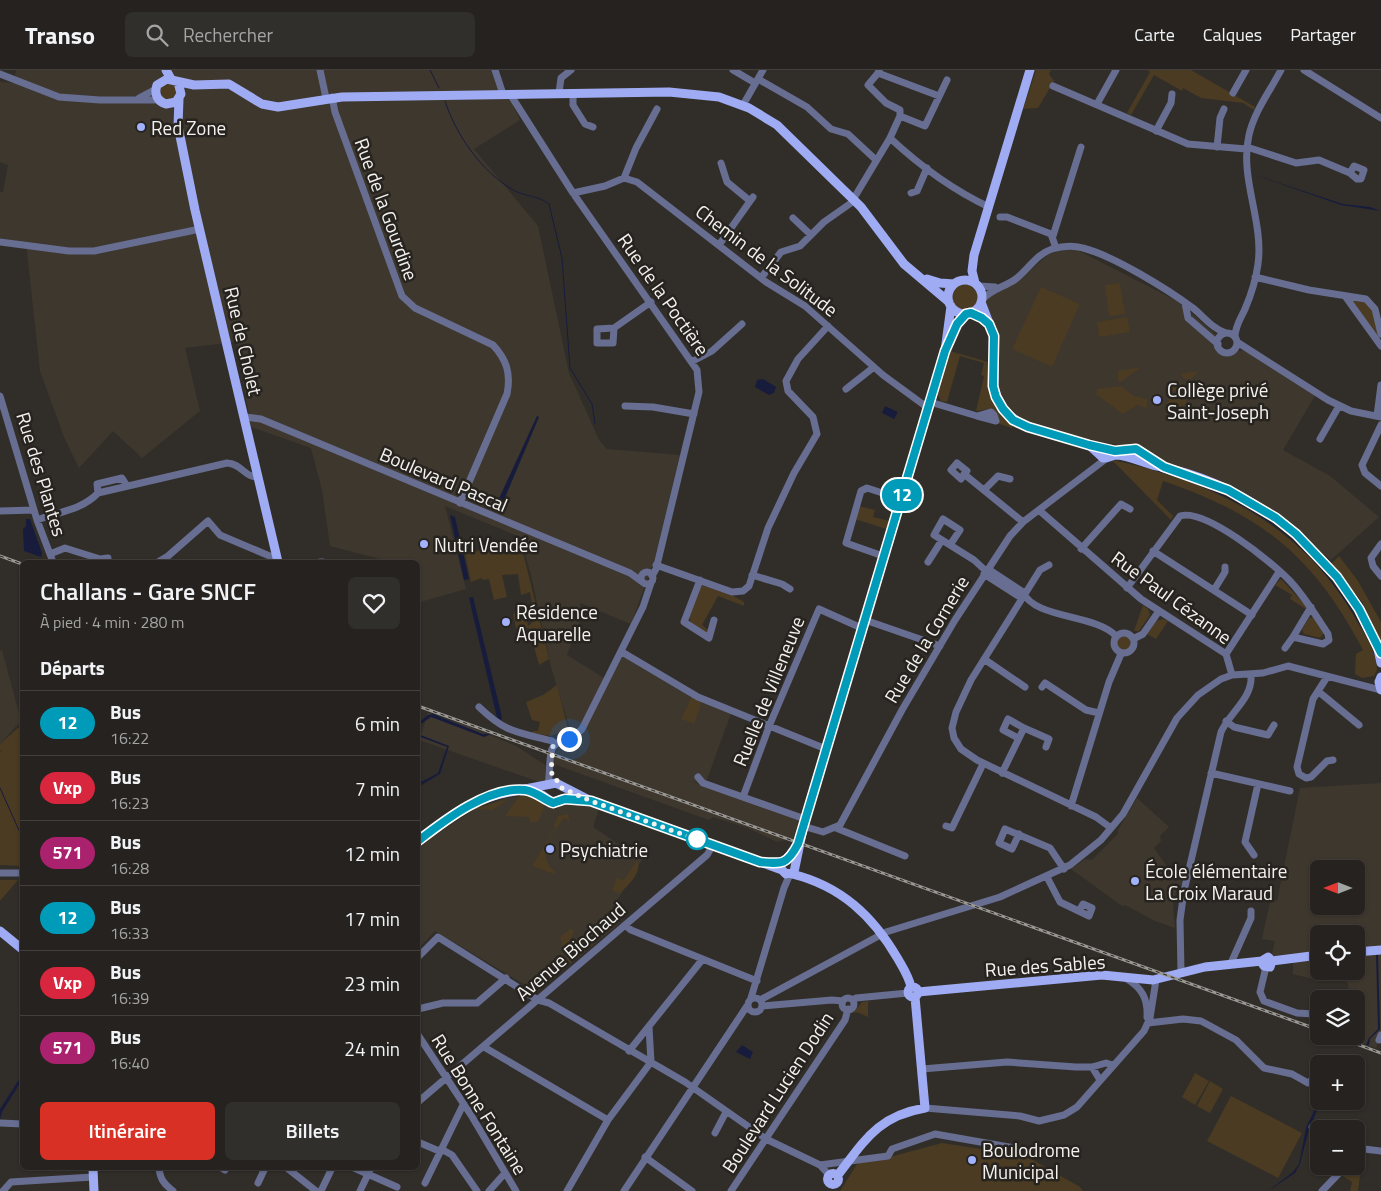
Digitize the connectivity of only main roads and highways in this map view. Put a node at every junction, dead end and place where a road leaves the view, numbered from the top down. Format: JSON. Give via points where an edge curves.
{"nodes":[{"id":1,"x":160,"y":70,"type":"edge"},
{"id":2,"x":166,"y":70,"type":"edge"},
{"id":3,"x":1030,"y":70,"type":"edge"},
{"id":4,"x":175,"y":81,"type":"junction"},
{"id":5,"x":158,"y":85,"type":"junction"},
{"id":6,"x":202,"y":85,"type":"junction"},
{"id":7,"x":180,"y":97,"type":"junction"},
{"id":8,"x":162,"y":102,"type":"junction"},
{"id":9,"x":178,"y":126,"type":"junction"},
{"id":10,"x":974,"y":255,"type":"junction"},
{"id":11,"x":920,"y":276,"type":"junction"},
{"id":12,"x":956,"y":283,"type":"junction"},
{"id":13,"x":976,"y":284,"type":"junction"},
{"id":14,"x":982,"y":301,"type":"junction"},
{"id":15,"x":950,"y":304,"type":"junction"},
{"id":16,"x":968,"y":313,"type":"junction"},
{"id":17,"x":989,"y":324,"type":"junction"},
{"id":18,"x":945,"y":351,"type":"junction"},
{"id":19,"x":277,"y":560,"type":"edge"},
{"id":20,"x":1380,"y":651,"type":"edge"},
{"id":21,"x":1381,"y":663,"type":"edge"},
{"id":22,"x":1380,"y":678,"type":"edge"},
{"id":23,"x":1381,"y":690,"type":"edge"},
{"id":24,"x":554,"y":786,"type":"junction"},
{"id":25,"x":524,"y":790,"type":"junction"},
{"id":26,"x":545,"y":797,"type":"junction"},
{"id":27,"x":561,"y":799,"type":"junction"},
{"id":28,"x":591,"y":801,"type":"junction"},
{"id":29,"x":420,"y":840,"type":"edge"},
{"id":30,"x":789,"y":868,"type":"junction"},
{"id":31,"x":0,"y":931,"type":"edge"},
{"id":32,"x":20,"y":947,"type":"edge"},
{"id":33,"x":1381,"y":950,"type":"edge"},
{"id":34,"x":1365,"y":951,"type":"edge"},
{"id":35,"x":1310,"y":956,"type":"edge"},
{"id":36,"x":913,"y":992,"type":"junction"},
{"id":37,"x":93,"y":1172,"type":"edge"},
{"id":38,"x":832,"y":1181,"type":"edge"},
{"id":39,"x":94,"y":1191,"type":"edge"}],
"edges":[{"from":1,"to":5,"type":"main road","name":"Rue de Cholet"},
{"from":2,"to":4,"type":"main road","name":"Rue de Cholet"},
{"from":3,"to":10,"type":"main road"},
{"from":4,"to":5,"type":"main road"},
{"from":4,"to":6,"type":"main road"},
{"from":4,"to":7,"type":"main road","name":"Rue de Cholet"},
{"from":5,"to":8,"type":"main road","name":"Rue de Cholet"},
{"from":6,"to":7,"type":"main road"},
{"from":6,"to":11,"type":"main road","via":[[229,84],[273,107],[329,98],[506,94],[690,92],[719,97],[743,105],[777,125],[853,199],[904,264]]},
{"from":7,"to":8,"type":"main road","via":[[173,104]]},
{"from":7,"to":9,"type":"main road","name":"Rue de Cholet"},
{"from":8,"to":9,"type":"main road","name":"Rue de Cholet"},
{"from":9,"to":19,"type":"main road","name":"Rue de Cholet"},
{"from":10,"to":12,"type":"main road"},
{"from":10,"to":13,"type":"main road","via":[[972,271]]},
{"from":11,"to":12,"type":"main road","via":[[940,283]]},
{"from":11,"to":15,"type":"main road"},
{"from":12,"to":13,"type":"main road","via":[[968,280]]},
{"from":12,"to":15,"type":"main road","via":[[950,290]]},
{"from":13,"to":14,"type":"main road"},
{"from":14,"to":16,"type":"main road","via":[[977,309]]},
{"from":14,"to":17,"type":"main road"},
{"from":15,"to":16,"type":"main road","via":[[957,312]]},
{"from":15,"to":18,"type":"main road"},
{"from":16,"to":17,"type":"main road"},
{"from":16,"to":18,"type":"main road","via":[[957,324]]},
{"from":17,"to":20,"type":"main road","via":[[995,342],[993,386],[1006,413],[1022,425],[1105,453],[1134,455],[1228,490],[1276,518],[1318,556],[1346,589]]},
{"from":18,"to":30,"type":"main road"},
{"from":20,"to":21,"type":"main road"},
{"from":22,"to":23,"type":"main road"},
{"from":24,"to":25,"type":"main road"},
{"from":24,"to":26,"type":"main road"},
{"from":24,"to":27,"type":"main road"},
{"from":24,"to":28,"type":"main road"},
{"from":25,"to":26,"type":"main road"},
{"from":25,"to":29,"type":"main road","via":[[472,804]]},
{"from":26,"to":27,"type":"main road","via":[[553,803]]},
{"from":27,"to":28,"type":"main road"},
{"from":28,"to":30,"type":"main road","via":[[760,862]]},
{"from":30,"to":36,"type":"main road","via":[[836,890],[883,933]]},
{"from":31,"to":32,"type":"main road"},
{"from":33,"to":34,"type":"main road"},
{"from":35,"to":36,"type":"main road","name":"Rue des Sables","via":[[1267,963],[1232,963],[1153,980],[1102,976]]},
{"from":36,"to":38,"type":"main road","via":[[925,1108],[887,1120],[868,1136]]},
{"from":37,"to":39,"type":"main road"}]}
